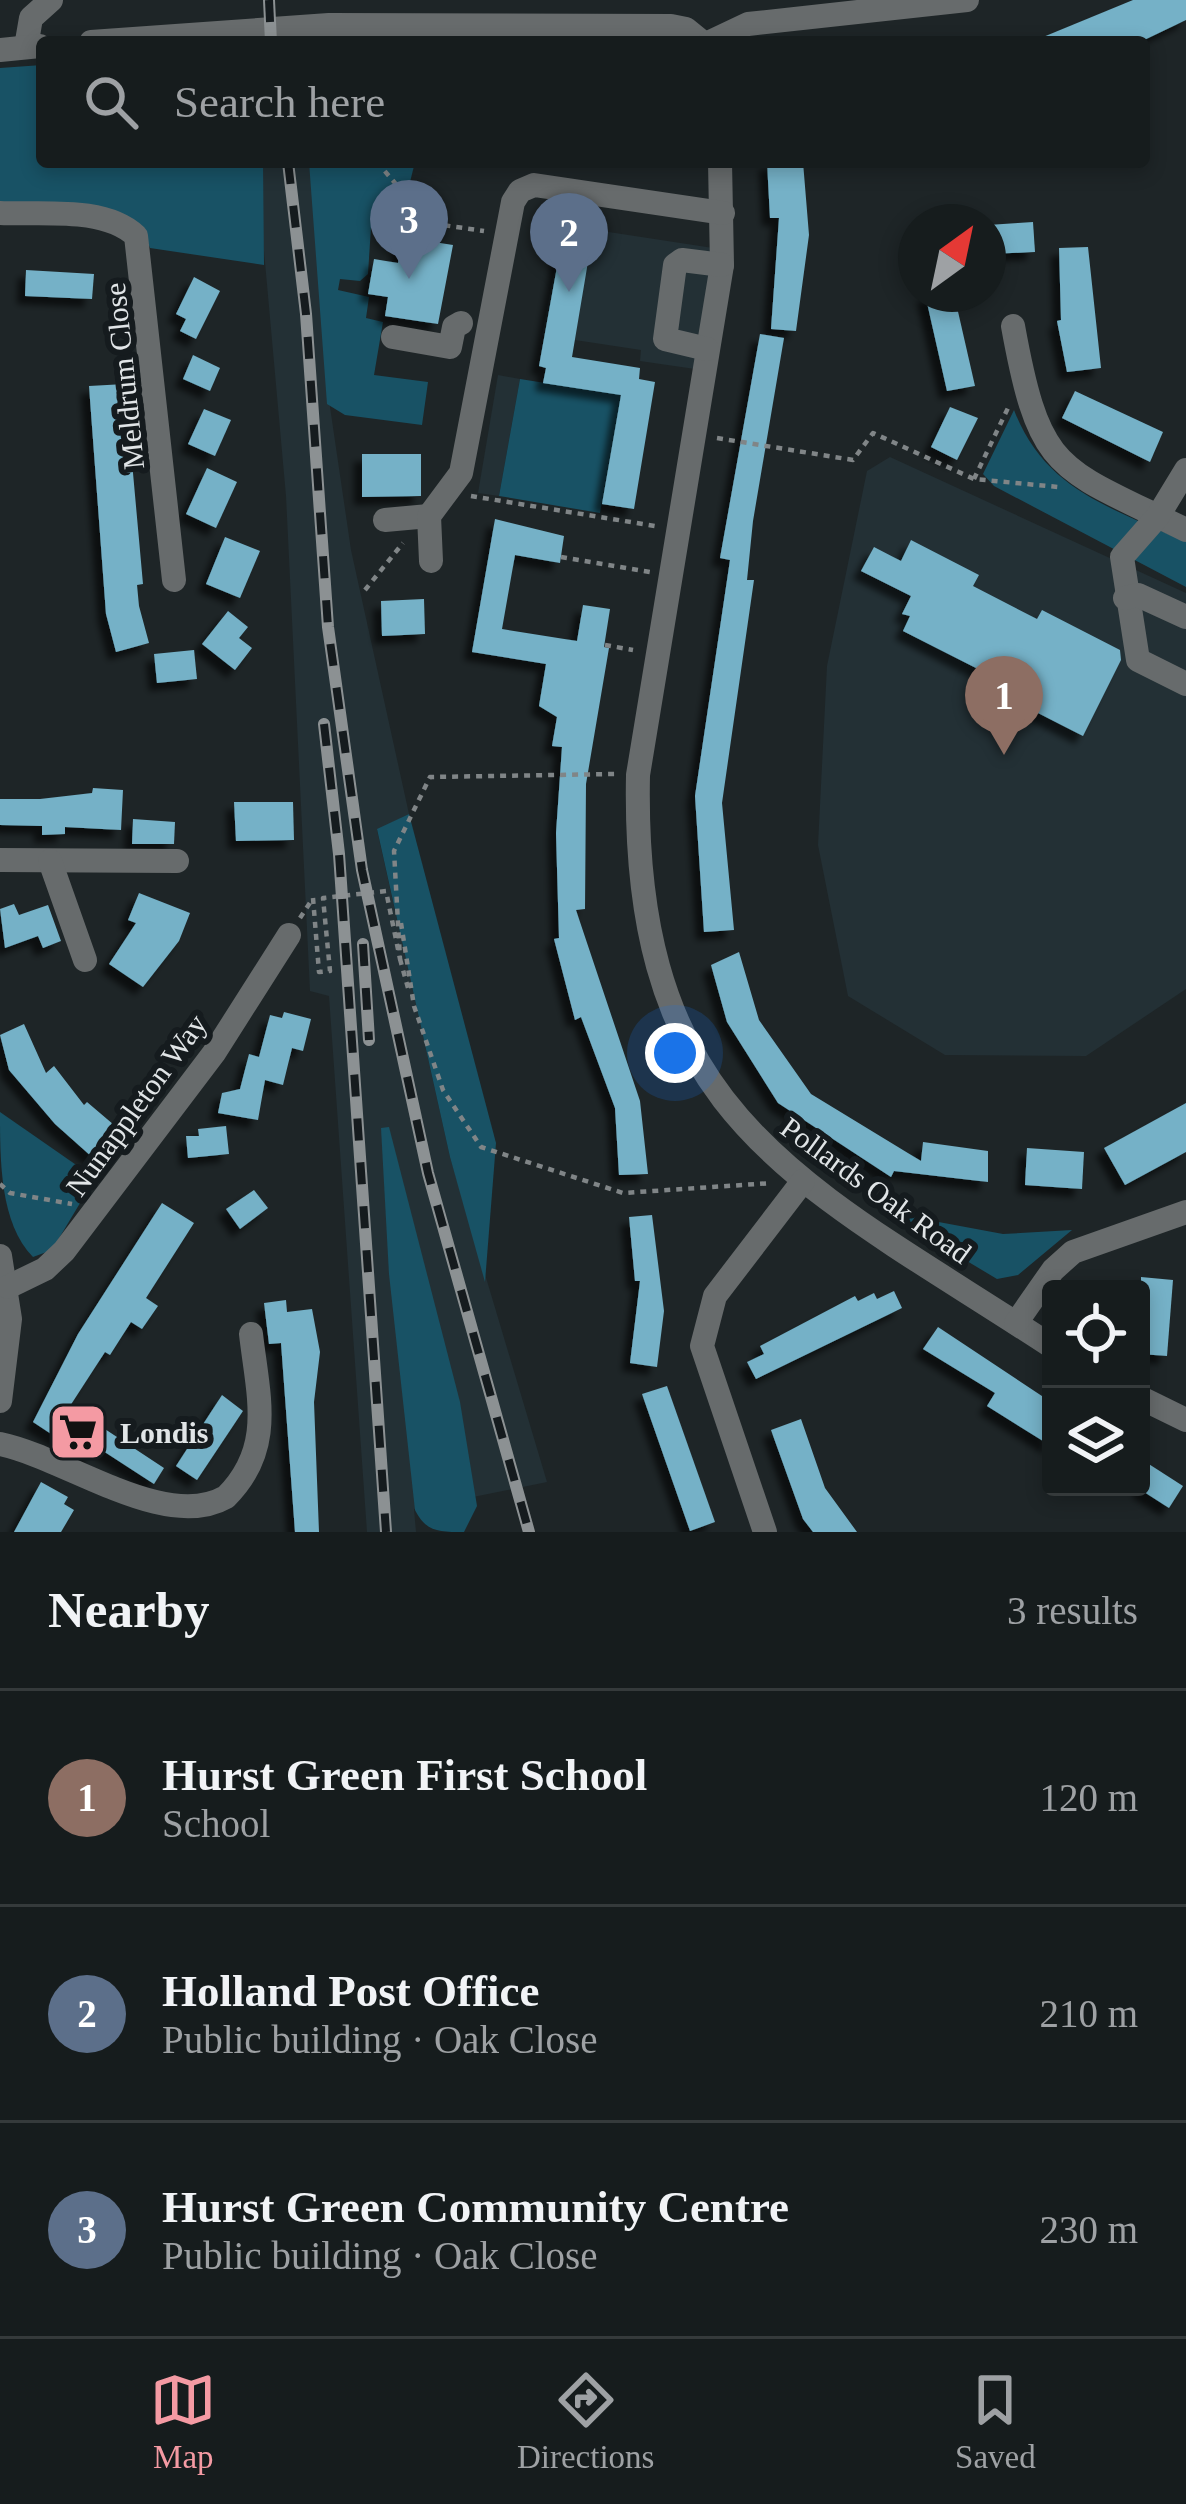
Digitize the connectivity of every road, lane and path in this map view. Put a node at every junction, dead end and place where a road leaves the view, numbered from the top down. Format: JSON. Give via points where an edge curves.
{"nodes":[{"id":1,"x":52,"y":0,"type":"edge"},
{"id":2,"x":368,"y":0,"type":"edge"},
{"id":3,"x":967,"y":0,"type":"edge"},
{"id":4,"x":346,"y":25,"type":"junction"},
{"id":5,"x":162,"y":36,"type":"edge"},
{"id":6,"x":697,"y":36,"type":"edge"},
{"id":7,"x":720,"y":36,"type":"edge"},
{"id":8,"x":34,"y":47,"type":"edge"},
{"id":9,"x":0,"y":50,"type":"edge"},
{"id":10,"x":382,"y":168,"type":"edge"},
{"id":11,"x":720,"y":168,"type":"edge"},
{"id":12,"x":0,"y":213,"type":"edge"},
{"id":13,"x":723,"y":213,"type":"junction"},
{"id":14,"x":508,"y":234,"type":"junction"},
{"id":15,"x":722,"y":266,"type":"junction"},
{"id":16,"x":1013,"y":326,"type":"dead end"},
{"id":17,"x":493,"y":328,"type":"junction"},
{"id":18,"x":393,"y":337,"type":"dead end"},
{"id":19,"x":707,"y":349,"type":"junction"},
{"id":20,"x":1025,"y":396,"type":"junction"},
{"id":21,"x":694,"y":435,"type":"junction"},
{"id":22,"x":1186,"y":470,"type":"edge"},
{"id":23,"x":1078,"y":477,"type":"junction"},
{"id":24,"x":974,"y":479,"type":"junction"},
{"id":25,"x":452,"y":491,"type":"junction"},
{"id":26,"x":429,"y":516,"type":"junction"},
{"id":27,"x":1158,"y":516,"type":"junction"},
{"id":28,"x":385,"y":520,"type":"dead end"},
{"id":29,"x":679,"y":530,"type":"junction"},
{"id":30,"x":1186,"y":530,"type":"edge"},
{"id":31,"x":561,"y":557,"type":"dead end"},
{"id":32,"x":390,"y":558,"type":"dead end"},
{"id":33,"x":431,"y":561,"type":"dead end"},
{"id":34,"x":670,"y":576,"type":"junction"},
{"id":35,"x":174,"y":580,"type":"dead end"},
{"id":36,"x":365,"y":590,"type":"dead end"},
{"id":37,"x":1125,"y":598,"type":"junction"},
{"id":38,"x":1186,"y":617,"type":"edge"},
{"id":39,"x":604,"y":645,"type":"dead end"},
{"id":40,"x":657,"y":654,"type":"junction"},
{"id":41,"x":1186,"y":684,"type":"edge"},
{"id":42,"x":638,"y":775,"type":"junction"},
{"id":43,"x":0,"y":860,"type":"edge"},
{"id":44,"x":50,"y":861,"type":"junction"},
{"id":45,"x":177,"y":861,"type":"dead end"},
{"id":46,"x":396,"y":893,"type":"junction"},
{"id":47,"x":313,"y":898,"type":"dead end"},
{"id":48,"x":289,"y":935,"type":"dead end"},
{"id":49,"x":400,"y":958,"type":"junction"},
{"id":50,"x":85,"y":960,"type":"dead end"},
{"id":51,"x":414,"y":1006,"type":"junction"},
{"id":52,"x":803,"y":1181,"type":"junction"},
{"id":53,"x":0,"y":1184,"type":"edge"},
{"id":54,"x":101,"y":1203,"type":"junction"},
{"id":55,"x":1186,"y":1212,"type":"edge"},
{"id":56,"x":0,"y":1256,"type":"edge"},
{"id":57,"x":8,"y":1287,"type":"junction"},
{"id":58,"x":5,"y":1320,"type":"edge"},
{"id":59,"x":1016,"y":1323,"type":"junction"},
{"id":60,"x":251,"y":1334,"type":"dead end"},
{"id":61,"x":1042,"y":1340,"type":"edge"},
{"id":62,"x":0,"y":1401,"type":"edge"},
{"id":63,"x":1150,"y":1402,"type":"edge"},
{"id":64,"x":1186,"y":1420,"type":"edge"},
{"id":65,"x":0,"y":1444,"type":"edge"},
{"id":66,"x":765,"y":1532,"type":"edge"}],
"edges":[{"from":1,"to":8,"type":"street","via":[[31,18]]},
{"from":2,"to":4,"type":"street"},
{"from":3,"to":7,"type":"street","via":[[748,24]]},
{"from":4,"to":5,"type":"street"},
{"from":4,"to":6,"type":"street","via":[[671,26]]},
{"from":8,"to":9,"type":"street"},
{"from":10,"to":14,"type":"path","via":[[395,183],[401,219]]},
{"from":11,"to":13,"type":"street","name":"Pollards Oak Road"},
{"from":12,"to":35,"type":"street","name":"Meldrum Close","via":[[102,218],[136,236]]},
{"from":13,"to":14,"type":"street","via":[[534,185],[520,190]]},
{"from":13,"to":15,"type":"street","name":"Pollards Oak Road"},
{"from":14,"to":17,"type":"street"},
{"from":15,"to":19,"type":"street","name":"Pollards Oak Road"},
{"from":15,"to":19,"type":"street","via":[[675,265],[665,338]]},
{"from":16,"to":20,"type":"street"},
{"from":17,"to":18,"type":"street","via":[[463,311],[450,347]]},
{"from":17,"to":25,"type":"street"},
{"from":19,"to":21,"type":"street","name":"Pollards Oak Road"},
{"from":20,"to":23,"type":"street","via":[[1036,431]]},
{"from":20,"to":24,"type":"path","via":[[1012,400]]},
{"from":21,"to":24,"type":"path","via":[[853,460],[873,433]]},
{"from":21,"to":29,"type":"street","name":"Pollards Oak Road"},
{"from":22,"to":27,"type":"street"},
{"from":23,"to":24,"type":"path","via":[[1062,487]]},
{"from":23,"to":27,"type":"street"},
{"from":25,"to":26,"type":"street"},
{"from":25,"to":29,"type":"path"},
{"from":26,"to":28,"type":"street"},
{"from":26,"to":33,"type":"street"},
{"from":27,"to":30,"type":"street"},
{"from":27,"to":37,"type":"street","via":[[1122,557]]},
{"from":29,"to":34,"type":"street","name":"Pollards Oak Road"},
{"from":31,"to":34,"type":"path"},
{"from":32,"to":36,"type":"path"},
{"from":34,"to":40,"type":"street","name":"Pollards Oak Road"},
{"from":37,"to":38,"type":"street","via":[[1138,595]]},
{"from":37,"to":41,"type":"street","via":[[1138,660]]},
{"from":39,"to":40,"type":"path"},
{"from":40,"to":42,"type":"street","name":"Pollards Oak Road"},
{"from":42,"to":46,"type":"path","via":[[430,777],[394,851]]},
{"from":42,"to":52,"type":"street","name":"Pollards Oak Road","via":[[646,901],[672,1010],[718,1096]]},
{"from":43,"to":44,"type":"street"},
{"from":44,"to":45,"type":"street"},
{"from":44,"to":50,"type":"street"},
{"from":46,"to":49,"type":"path"},
{"from":46,"to":51,"type":"path"},
{"from":47,"to":49,"type":"path","via":[[319,972],[330,971],[323,898],[386,892]]},
{"from":48,"to":54,"type":"street","name":"Nunappleton Way"},
{"from":49,"to":51,"type":"path"},
{"from":51,"to":52,"type":"path","via":[[443,1090],[481,1147],[623,1193]]},
{"from":52,"to":59,"type":"street","name":"Pollards Oak Road"},
{"from":52,"to":66,"type":"street","via":[[716,1296],[702,1346]]},
{"from":53,"to":54,"type":"path","via":[[52,1204]]},
{"from":54,"to":57,"type":"street","name":"Nunappleton Way","via":[[45,1269]]},
{"from":55,"to":59,"type":"street","via":[[1072,1252]]},
{"from":56,"to":57,"type":"street"},
{"from":57,"to":58,"type":"street"},
{"from":58,"to":62,"type":"street"},
{"from":59,"to":61,"type":"street","name":"Pollards Oak Road"},
{"from":60,"to":65,"type":"street","via":[[263,1423],[255,1457],[209,1512],[148,1513]]},
{"from":63,"to":64,"type":"street"}]}
